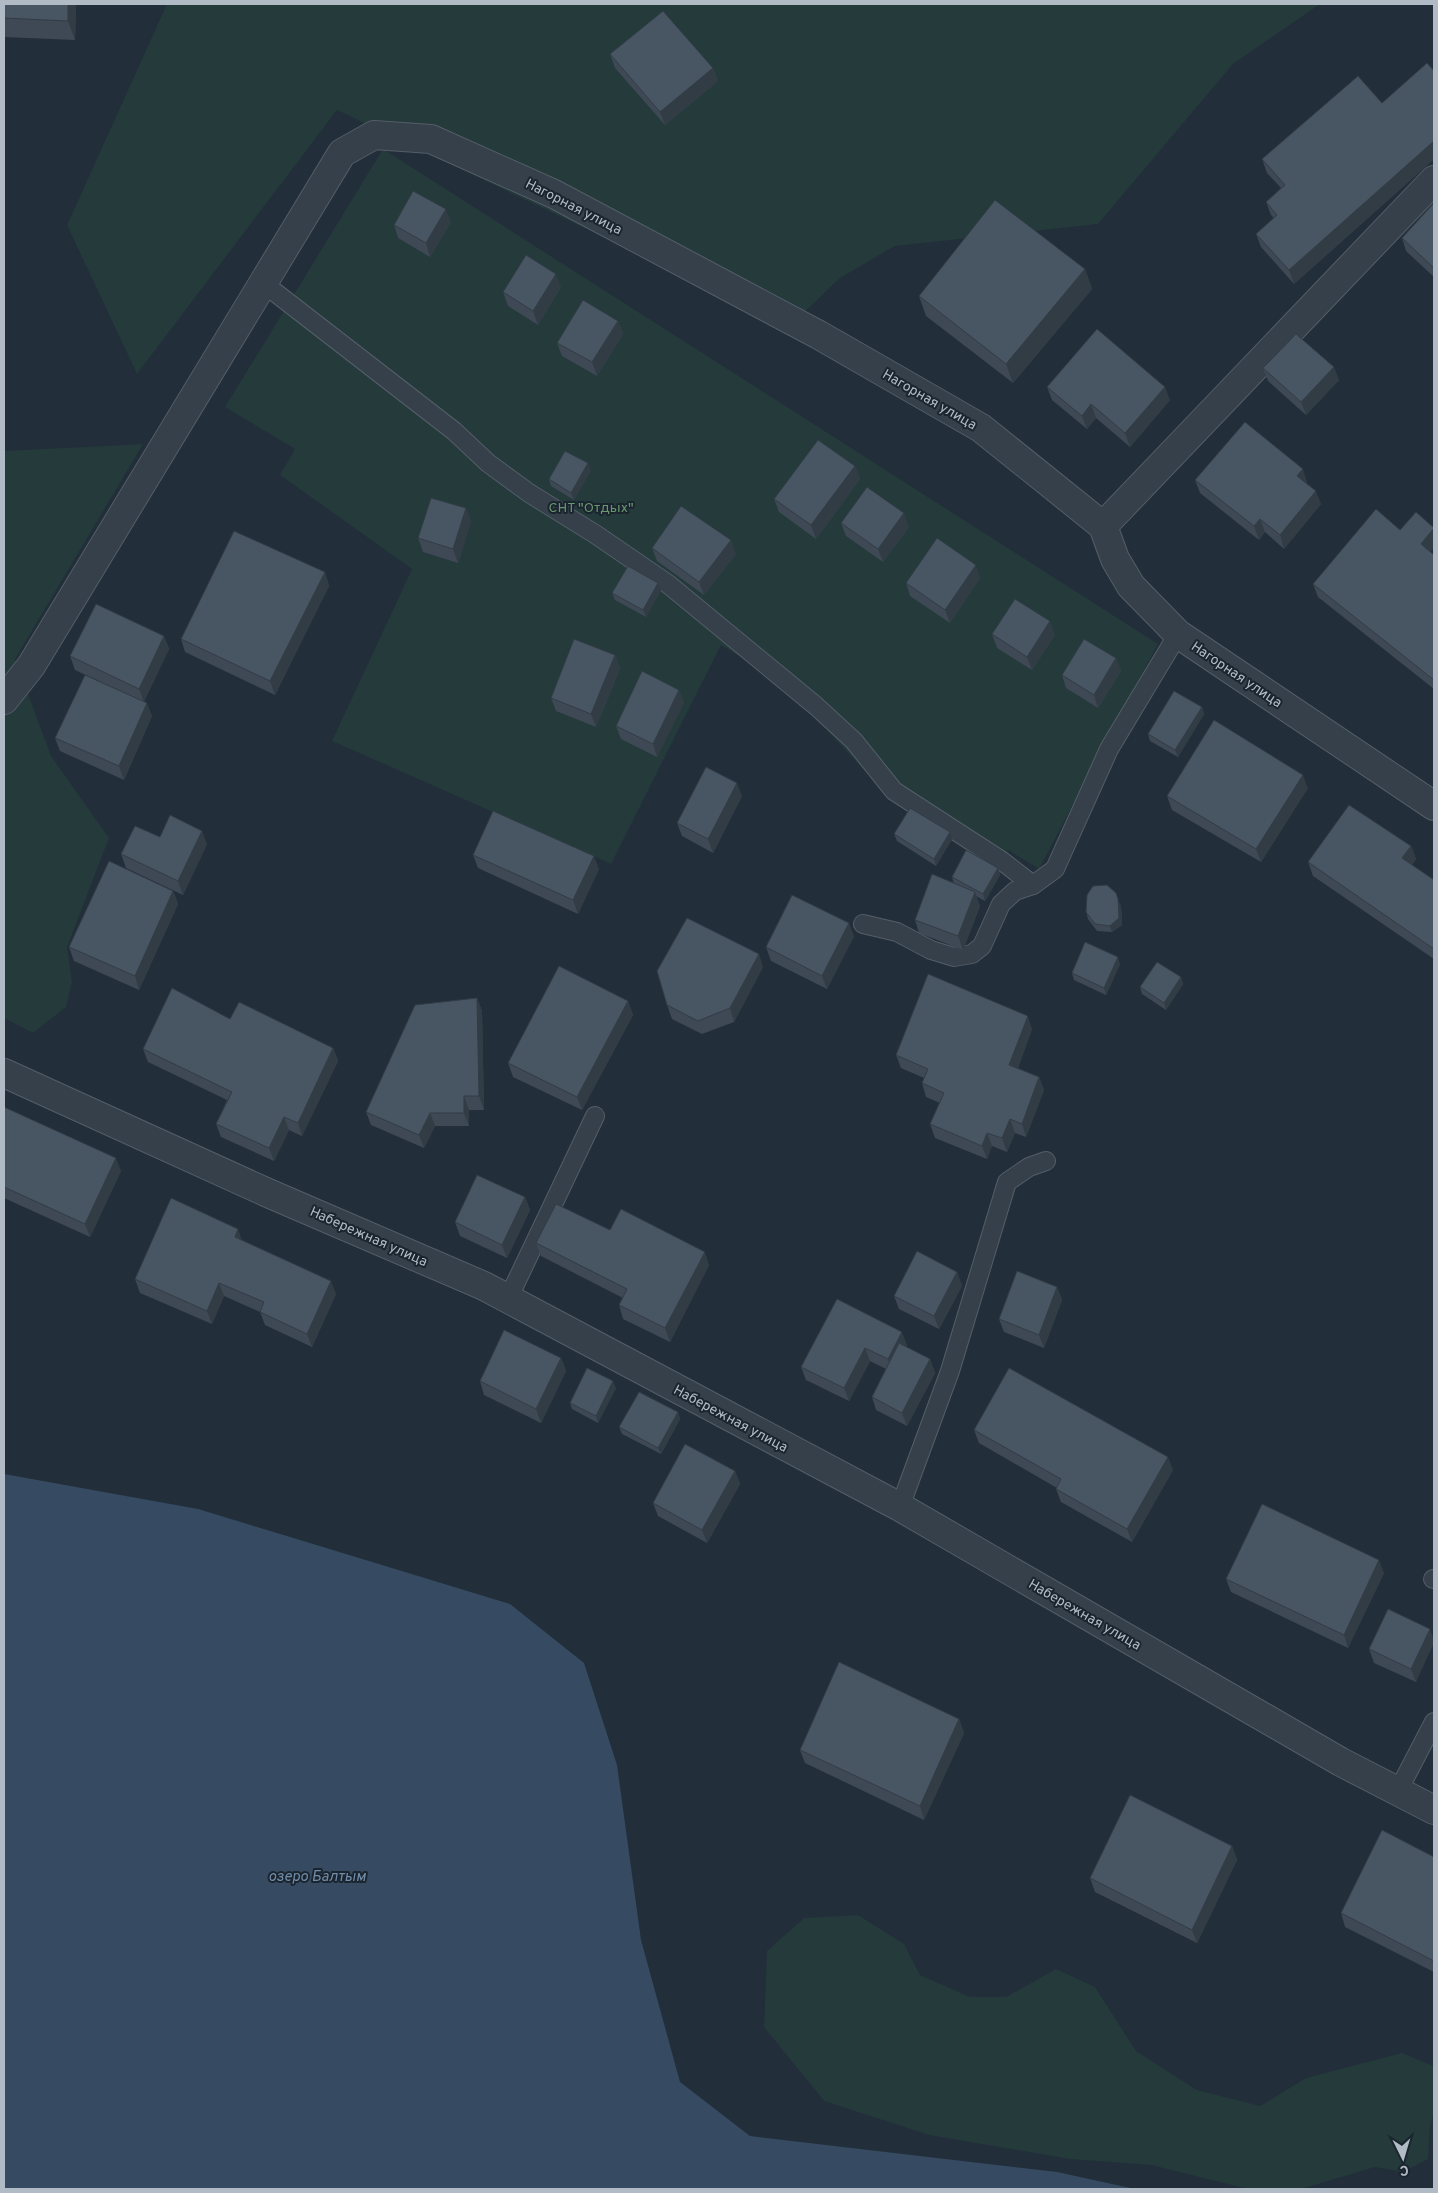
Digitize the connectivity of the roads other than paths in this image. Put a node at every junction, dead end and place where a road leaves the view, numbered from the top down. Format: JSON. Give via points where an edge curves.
{"nodes":[{"id":1,"x":1434,"y":180,"type":"edge"},
{"id":2,"x":264,"y":283,"type":"junction"},
{"id":3,"x":1103,"y":526,"type":"junction"},
{"id":4,"x":1178,"y":634,"type":"junction"},
{"id":5,"x":4,"y":700,"type":"edge"},
{"id":6,"x":1434,"y":806,"type":"edge"},
{"id":7,"x":1033,"y":885,"type":"junction"},
{"id":8,"x":863,"y":924,"type":"dead end"},
{"id":9,"x":4,"y":1073,"type":"edge"},
{"id":10,"x":596,"y":1116,"type":"dead end"},
{"id":11,"x":1046,"y":1161,"type":"dead end"},
{"id":12,"x":508,"y":1299,"type":"junction"},
{"id":13,"x":900,"y":1507,"type":"junction"},
{"id":14,"x":1434,"y":1722,"type":"edge"},
{"id":15,"x":1398,"y":1791,"type":"junction"},
{"id":16,"x":1434,"y":1810,"type":"edge"}],
"edges":[{"from":1,"to":3,"type":"street"},
{"from":2,"to":3,"type":"street","name":"Нагорная улица","via":[[342,153],[374,135],[431,139],[554,194],[819,335],[981,428]]},
{"from":2,"to":5,"type":"street","via":[[31,666]]},
{"from":2,"to":7,"type":"lane","via":[[454,431],[488,463],[668,584],[816,706],[854,741],[894,791],[1002,861]]},
{"from":3,"to":4,"type":"street","name":"Нагорная улица","via":[[1115,559],[1131,586]]},
{"from":4,"to":6,"type":"street","name":"Нагорная улица"},
{"from":4,"to":7,"type":"lane","via":[[1109,749],[1055,869]]},
{"from":7,"to":8,"type":"lane","via":[[1016,891],[1001,904],[982,946],[972,954],[954,957],[931,950],[896,932]]},
{"from":9,"to":12,"type":"street","name":"Набережная улица"},
{"from":10,"to":12,"type":"lane"},
{"from":11,"to":13,"type":"lane","via":[[1029,1167],[1007,1182],[950,1371]]},
{"from":12,"to":13,"type":"street","name":"Набережная улица"},
{"from":13,"to":15,"type":"street","name":"Набережная улица","via":[[1341,1762]]},
{"from":14,"to":15,"type":"lane"},
{"from":15,"to":16,"type":"street","name":"Набережная улица"}]}
